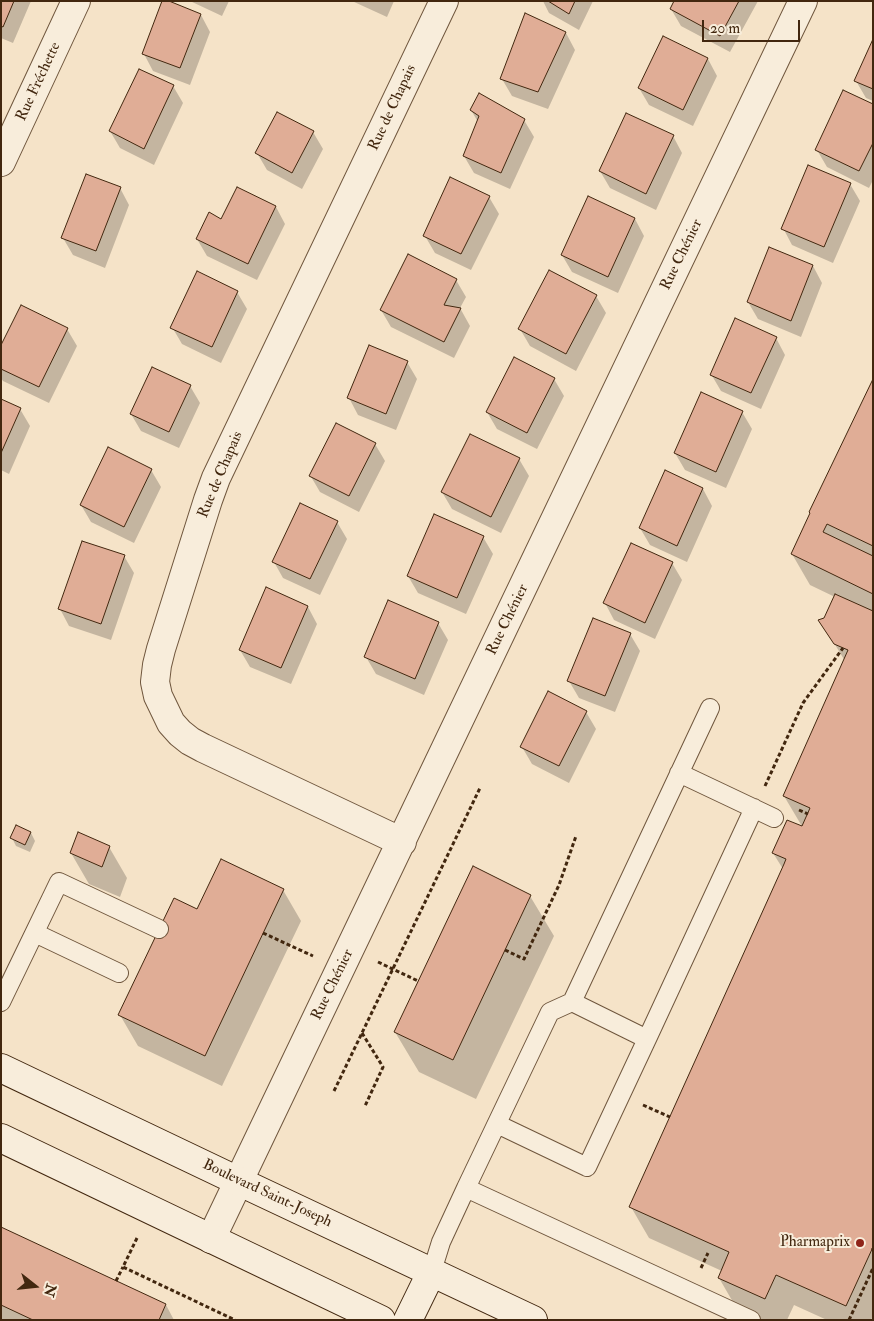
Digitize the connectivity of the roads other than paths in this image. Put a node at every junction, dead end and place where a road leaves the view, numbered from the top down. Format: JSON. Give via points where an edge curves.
{"nodes":[{"id":1,"x":76,"y":1,"type":"edge"},
{"id":2,"x":444,"y":1,"type":"edge"},
{"id":3,"x":803,"y":1,"type":"edge"},
{"id":4,"x":1,"y":162,"type":"edge"},
{"id":5,"x":710,"y":708,"type":"dead end"},
{"id":6,"x":680,"y":773,"type":"junction"},
{"id":7,"x":754,"y":808,"type":"junction"},
{"id":8,"x":774,"y":818,"type":"dead end"},
{"id":9,"x":402,"y":842,"type":"junction"},
{"id":10,"x":159,"y":929,"type":"dead end"},
{"id":11,"x":35,"y":933,"type":"junction"},
{"id":12,"x":119,"y":973,"type":"dead end"},
{"id":13,"x":1,"y":1002,"type":"edge"},
{"id":14,"x":572,"y":1002,"type":"junction"},
{"id":15,"x":647,"y":1039,"type":"junction"},
{"id":16,"x":1,"y":1068,"type":"edge"},
{"id":17,"x":497,"y":1124,"type":"junction"},
{"id":18,"x":1,"y":1138,"type":"edge"},
{"id":19,"x":238,"y":1181,"type":"junction"},
{"id":20,"x":466,"y":1188,"type":"junction"},
{"id":21,"x":211,"y":1239,"type":"junction"},
{"id":22,"x":432,"y":1271,"type":"junction"},
{"id":23,"x":381,"y":1320,"type":"edge"},
{"id":24,"x":408,"y":1320,"type":"edge"},
{"id":25,"x":534,"y":1320,"type":"edge"},
{"id":26,"x":751,"y":1320,"type":"edge"}],
"edges":[{"from":1,"to":4,"type":"street","name":"Rue Fréchette"},
{"from":2,"to":9,"type":"street","name":"Rue de Chapais","via":[[216,478],[161,649],[155,682],[171,723],[190,741]]},
{"from":3,"to":9,"type":"street","name":"Rue Chénier"},
{"from":5,"to":6,"type":"lane"},
{"from":6,"to":7,"type":"lane"},
{"from":6,"to":14,"type":"lane"},
{"from":7,"to":8,"type":"lane"},
{"from":7,"to":15,"type":"lane"},
{"from":9,"to":19,"type":"street","name":"Rue Chénier"},
{"from":10,"to":11,"type":"lane","via":[[59,882]]},
{"from":11,"to":12,"type":"lane"},
{"from":11,"to":13,"type":"lane"},
{"from":14,"to":15,"type":"lane"},
{"from":14,"to":17,"type":"lane","via":[[550,1012]]},
{"from":15,"to":17,"type":"lane","via":[[588,1167]]},
{"from":16,"to":19,"type":"street","name":"Boulevard Saint-Joseph"},
{"from":17,"to":20,"type":"lane"},
{"from":18,"to":21,"type":"street"},
{"from":19,"to":21,"type":"street","name":"Rue Chénier"},
{"from":19,"to":22,"type":"street","name":"Boulevard Saint-Joseph"},
{"from":20,"to":22,"type":"lane","via":[[441,1242]]},
{"from":20,"to":26,"type":"lane"},
{"from":21,"to":23,"type":"street"},
{"from":22,"to":24,"type":"street"},
{"from":22,"to":25,"type":"street","name":"Boulevard Saint-Joseph"}]}
